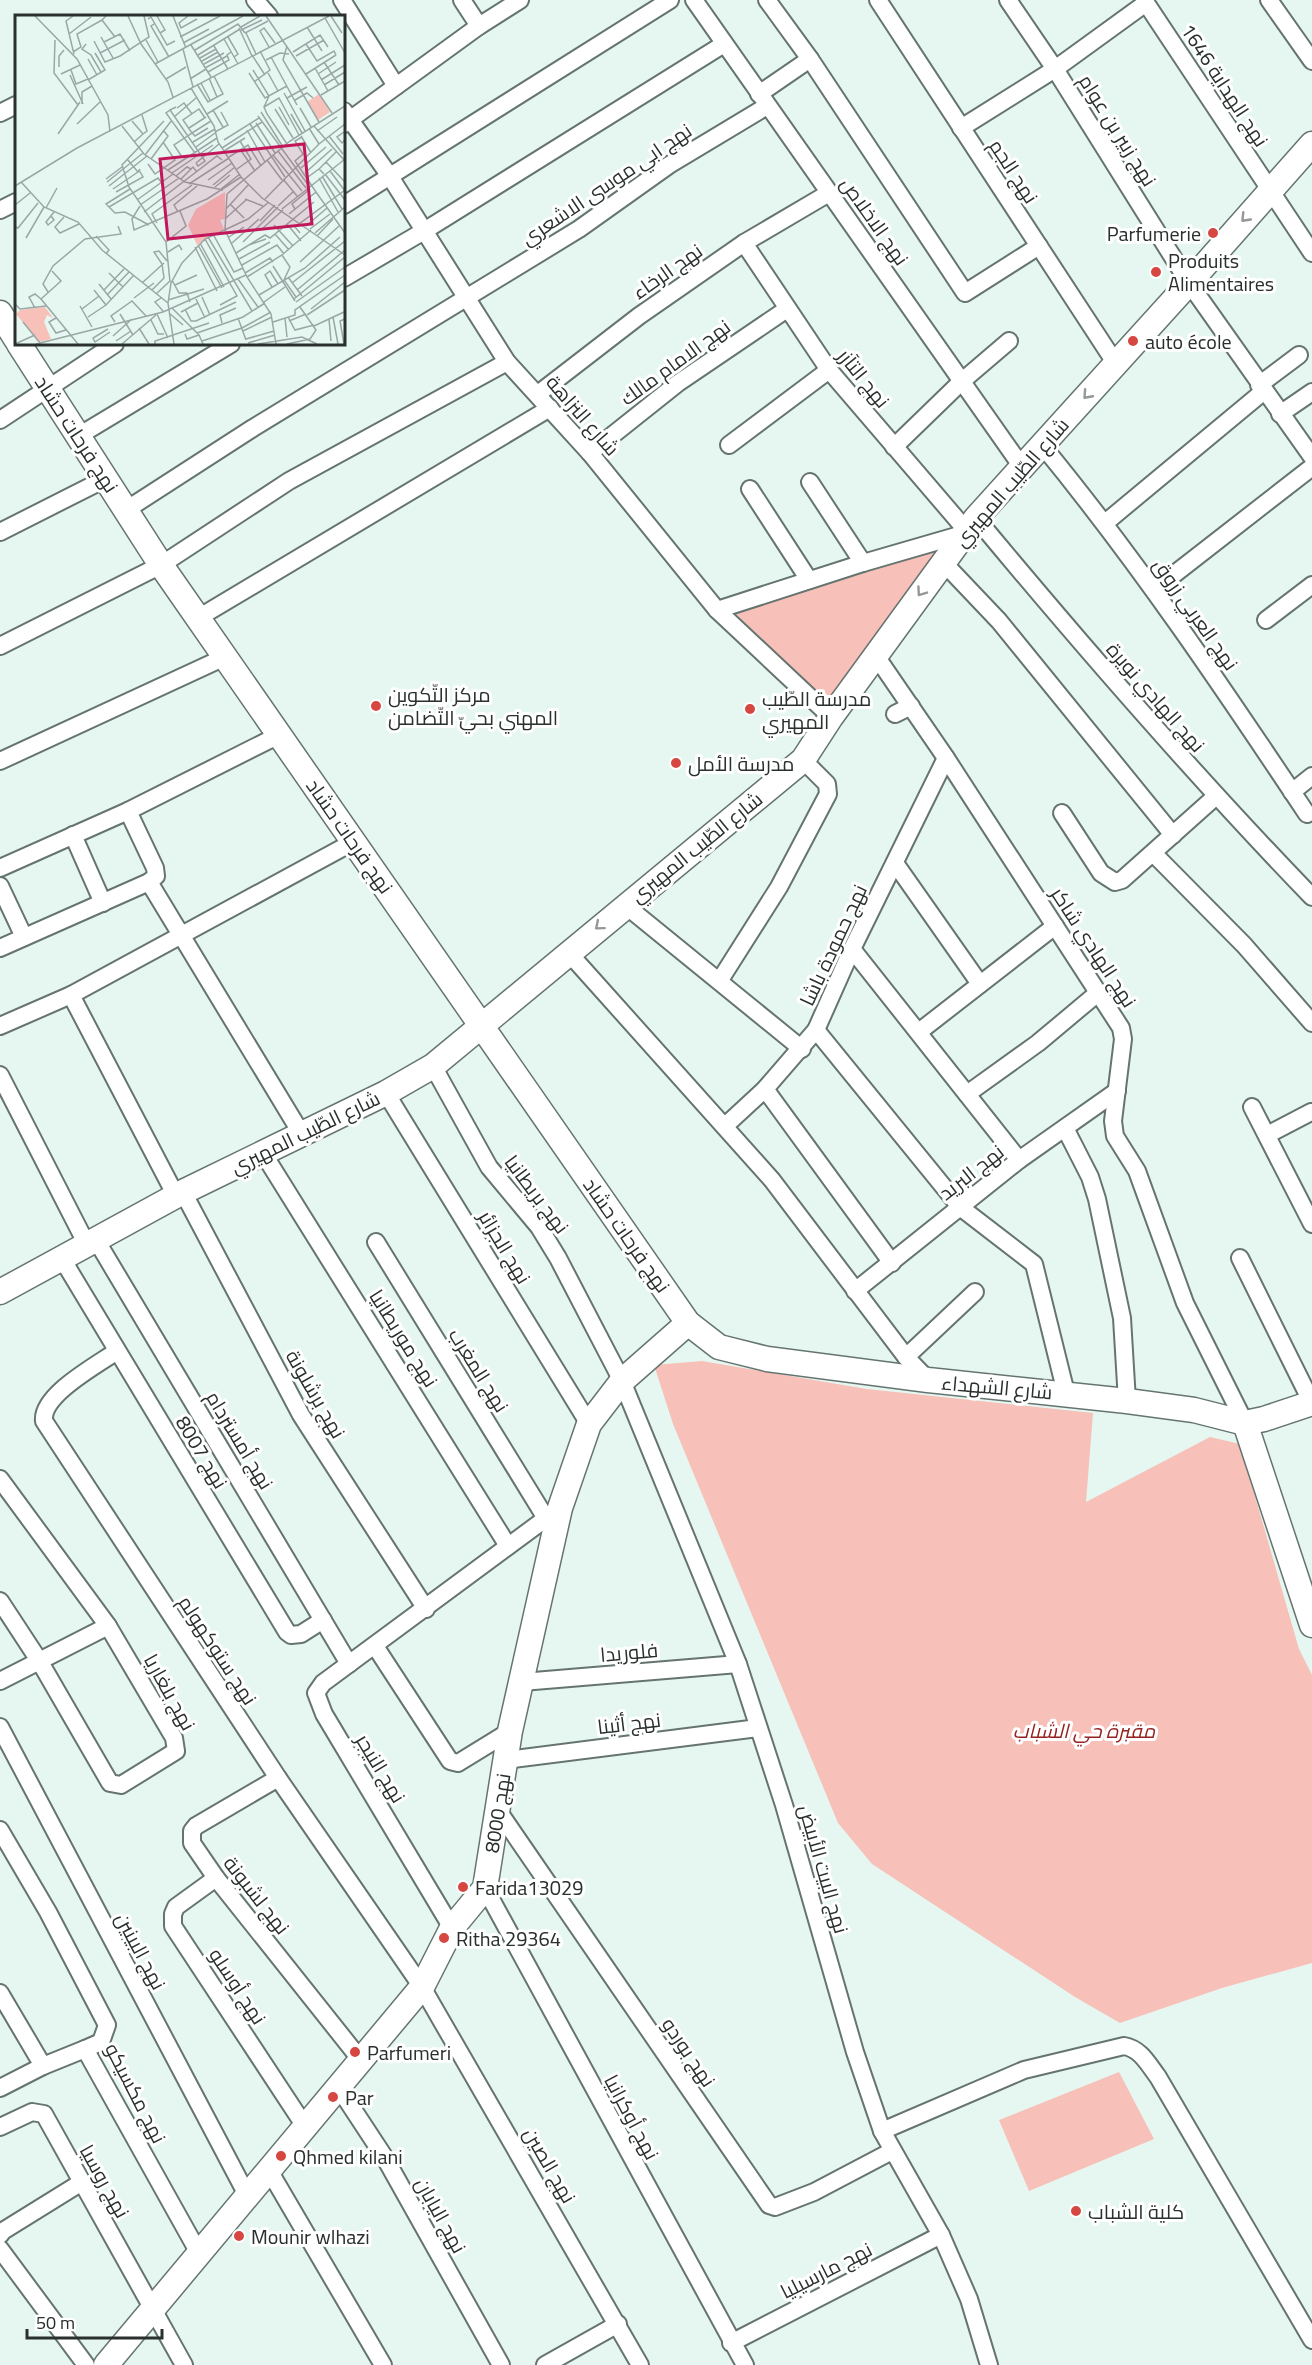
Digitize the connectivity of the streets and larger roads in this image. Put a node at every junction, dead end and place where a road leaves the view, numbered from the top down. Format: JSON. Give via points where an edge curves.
{"nodes":[{"id":1,"x":255,"y":0,"type":"edge"},
{"id":2,"x":342,"y":0,"type":"edge"},
{"id":3,"x":462,"y":0,"type":"edge"},
{"id":4,"x":520,"y":0,"type":"edge"},
{"id":5,"x":670,"y":0,"type":"edge"},
{"id":6,"x":694,"y":0,"type":"edge"},
{"id":7,"x":767,"y":0,"type":"edge"},
{"id":8,"x":878,"y":0,"type":"edge"},
{"id":9,"x":1008,"y":0,"type":"edge"},
{"id":10,"x":1269,"y":0,"type":"edge"},
{"id":11,"x":1145,"y":2,"type":"edge"},
{"id":12,"x":267,"y":15,"type":"edge"},
{"id":13,"x":479,"y":26,"type":"junction"},
{"id":14,"x":724,"y":44,"type":"junction"},
{"id":15,"x":810,"y":59,"type":"junction"},
{"id":16,"x":1312,"y":61,"type":"edge"},
{"id":17,"x":1056,"y":69,"type":"junction"},
{"id":18,"x":396,"y":86,"type":"junction"},
{"id":19,"x":763,"y":100,"type":"junction"},
{"id":20,"x":15,"y":106,"type":"edge"},
{"id":21,"x":0,"y":113,"type":"edge"},
{"id":22,"x":346,"y":118,"type":"edge"},
{"id":23,"x":961,"y":128,"type":"junction"},
{"id":24,"x":1312,"y":144,"type":"edge"},
{"id":25,"x":389,"y":175,"type":"junction"},
{"id":26,"x":1270,"y":192,"type":"junction"},
{"id":27,"x":829,"y":193,"type":"junction"},
{"id":28,"x":15,"y":202,"type":"edge"},
{"id":29,"x":345,"y":204,"type":"edge"},
{"id":30,"x":0,"y":210,"type":"edge"},
{"id":31,"x":424,"y":231,"type":"junction"},
{"id":32,"x":744,"y":243,"type":"junction"},
{"id":33,"x":1039,"y":246,"type":"junction"},
{"id":34,"x":1312,"y":253,"type":"edge"},
{"id":35,"x":345,"y":277,"type":"edge"},
{"id":36,"x":1189,"y":284,"type":"junction"},
{"id":37,"x":468,"y":299,"type":"junction"},
{"id":38,"x":787,"y":309,"type":"junction"},
{"id":39,"x":1010,"y":341,"type":"dead end"},
{"id":40,"x":20,"y":345,"type":"edge"},
{"id":41,"x":113,"y":345,"type":"edge"},
{"id":42,"x":229,"y":345,"type":"edge"},
{"id":43,"x":1299,"y":355,"type":"dead end"},
{"id":44,"x":507,"y":362,"type":"junction"},
{"id":45,"x":1116,"y":364,"type":"junction"},
{"id":46,"x":829,"y":370,"type":"junction"},
{"id":47,"x":961,"y":382,"type":"junction"},
{"id":48,"x":47,"y":387,"type":"junction"},
{"id":49,"x":1262,"y":388,"type":"junction"},
{"id":50,"x":1312,"y":392,"type":"edge"},
{"id":51,"x":537,"y":394,"type":"junction"},
{"id":52,"x":550,"y":408,"type":"junction"},
{"id":53,"x":1280,"y":414,"type":"junction"},
{"id":54,"x":0,"y":420,"type":"edge"},
{"id":55,"x":80,"y":435,"type":"junction"},
{"id":56,"x":729,"y":445,"type":"dead end"},
{"id":57,"x":1042,"y":445,"type":"junction"},
{"id":58,"x":894,"y":447,"type":"junction"},
{"id":59,"x":590,"y":453,"type":"junction"},
{"id":60,"x":1312,"y":457,"type":"edge"},
{"id":61,"x":1022,"y":467,"type":"junction"},
{"id":62,"x":1312,"y":467,"type":"edge"},
{"id":63,"x":107,"y":478,"type":"junction"},
{"id":64,"x":810,"y":482,"type":"dead end"},
{"id":65,"x":750,"y":489,"type":"dead end"},
{"id":66,"x":126,"y":510,"type":"junction"},
{"id":67,"x":1105,"y":523,"type":"junction"},
{"id":68,"x":968,"y":527,"type":"junction"},
{"id":69,"x":0,"y":532,"type":"edge"},
{"id":70,"x":942,"y":561,"type":"junction"},
{"id":71,"x":863,"y":563,"type":"junction"},
{"id":72,"x":161,"y":565,"type":"junction"},
{"id":73,"x":809,"y":580,"type":"junction"},
{"id":74,"x":1312,"y":585,"type":"edge"},
{"id":75,"x":1154,"y":590,"type":"junction"},
{"id":76,"x":717,"y":610,"type":"junction"},
{"id":77,"x":198,"y":618,"type":"junction"},
{"id":78,"x":1266,"y":620,"type":"dead end"},
{"id":79,"x":0,"y":646,"type":"edge"},
{"id":80,"x":876,"y":656,"type":"junction"},
{"id":81,"x":225,"y":657,"type":"junction"},
{"id":82,"x":911,"y":706,"type":"junction"},
{"id":83,"x":895,"y":714,"type":"dead end"},
{"id":84,"x":831,"y":717,"type":"junction"},
{"id":85,"x":279,"y":735,"type":"junction"},
{"id":86,"x":946,"y":758,"type":"junction"},
{"id":87,"x":803,"y":760,"type":"junction"},
{"id":88,"x":0,"y":761,"type":"edge"},
{"id":89,"x":1312,"y":776,"type":"edge"},
{"id":90,"x":1292,"y":792,"type":"junction"},
{"id":91,"x":1215,"y":797,"type":"junction"},
{"id":92,"x":128,"y":811,"type":"junction"},
{"id":93,"x":1062,"y":813,"type":"dead end"},
{"id":94,"x":1307,"y":814,"type":"dead end"},
{"id":95,"x":73,"y":835,"type":"junction"},
{"id":96,"x":1173,"y":835,"type":"junction"},
{"id":97,"x":355,"y":842,"type":"junction"},
{"id":98,"x":1153,"y":853,"type":"junction"},
{"id":99,"x":895,"y":863,"type":"junction"},
{"id":100,"x":0,"y":868,"type":"edge"},
{"id":101,"x":149,"y":882,"type":"junction"},
{"id":102,"x":0,"y":886,"type":"edge"},
{"id":103,"x":1312,"y":897,"type":"edge"},
{"id":104,"x":102,"y":903,"type":"junction"},
{"id":105,"x":625,"y":905,"type":"junction"},
{"id":106,"x":1055,"y":926,"type":"junction"},
{"id":107,"x":181,"y":934,"type":"junction"},
{"id":108,"x":24,"y":937,"type":"junction"},
{"id":109,"x":0,"y":948,"type":"edge"},
{"id":110,"x":852,"y":949,"type":"junction"},
{"id":111,"x":568,"y":952,"type":"junction"},
{"id":112,"x":720,"y":980,"type":"junction"},
{"id":113,"x":980,"y":984,"type":"junction"},
{"id":114,"x":1099,"y":992,"type":"junction"},
{"id":115,"x":71,"y":995,"type":"junction"},
{"id":116,"x":1312,"y":1023,"type":"edge"},
{"id":117,"x":483,"y":1025,"type":"junction"},
{"id":118,"x":0,"y":1026,"type":"edge"},
{"id":119,"x":816,"y":1030,"type":"junction"},
{"id":120,"x":920,"y":1031,"type":"junction"},
{"id":121,"x":801,"y":1048,"type":"junction"},
{"id":122,"x":433,"y":1066,"type":"junction"},
{"id":123,"x":0,"y":1075,"type":"edge"},
{"id":124,"x":765,"y":1089,"type":"junction"},
{"id":125,"x":1118,"y":1091,"type":"junction"},
{"id":126,"x":386,"y":1093,"type":"junction"},
{"id":127,"x":967,"y":1094,"type":"junction"},
{"id":128,"x":1252,"y":1107,"type":"dead end"},
{"id":129,"x":1311,"y":1112,"type":"edge"},
{"id":130,"x":725,"y":1126,"type":"junction"},
{"id":131,"x":1065,"y":1128,"type":"junction"},
{"id":132,"x":301,"y":1133,"type":"junction"},
{"id":133,"x":1269,"y":1134,"type":"junction"},
{"id":134,"x":263,"y":1153,"type":"junction"},
{"id":135,"x":1019,"y":1160,"type":"junction"},
{"id":136,"x":179,"y":1194,"type":"junction"},
{"id":137,"x":960,"y":1207,"type":"junction"},
{"id":138,"x":1312,"y":1224,"type":"edge"},
{"id":139,"x":91,"y":1240,"type":"junction"},
{"id":140,"x":376,"y":1242,"type":"dead end"},
{"id":141,"x":61,"y":1257,"type":"junction"},
{"id":142,"x":1240,"y":1258,"type":"dead end"},
{"id":143,"x":891,"y":1263,"type":"junction"},
{"id":144,"x":855,"y":1291,"type":"junction"},
{"id":145,"x":0,"y":1292,"type":"edge"},
{"id":146,"x":975,"y":1292,"type":"dead end"},
{"id":147,"x":688,"y":1323,"type":"junction"},
{"id":148,"x":117,"y":1351,"type":"junction"},
{"id":149,"x":906,"y":1357,"type":"junction"},
{"id":150,"x":928,"y":1380,"type":"junction"},
{"id":151,"x":622,"y":1381,"type":"junction"},
{"id":152,"x":1066,"y":1393,"type":"junction"},
{"id":153,"x":1127,"y":1401,"type":"junction"},
{"id":154,"x":1312,"y":1403,"type":"edge"},
{"id":155,"x":1245,"y":1423,"type":"junction"},
{"id":156,"x":589,"y":1424,"type":"junction"},
{"id":157,"x":0,"y":1479,"type":"edge"},
{"id":158,"x":554,"y":1514,"type":"junction"},
{"id":159,"x":508,"y":1546,"type":"junction"},
{"id":160,"x":0,"y":1601,"type":"edge"},
{"id":161,"x":426,"y":1609,"type":"junction"},
{"id":162,"x":323,"y":1620,"type":"junction"},
{"id":163,"x":1312,"y":1625,"type":"edge"},
{"id":164,"x":108,"y":1626,"type":"junction"},
{"id":165,"x":375,"y":1646,"type":"junction"},
{"id":166,"x":40,"y":1662,"type":"junction"},
{"id":167,"x":349,"y":1664,"type":"junction"},
{"id":168,"x":738,"y":1664,"type":"junction"},
{"id":169,"x":0,"y":1681,"type":"edge"},
{"id":170,"x":522,"y":1682,"type":"junction"},
{"id":171,"x":0,"y":1727,"type":"edge"},
{"id":172,"x":758,"y":1728,"type":"junction"},
{"id":173,"x":510,"y":1731,"type":"junction"},
{"id":174,"x":506,"y":1760,"type":"junction"},
{"id":175,"x":278,"y":1779,"type":"junction"},
{"id":176,"x":498,"y":1809,"type":"junction"},
{"id":177,"x":0,"y":1830,"type":"edge"},
{"id":178,"x":216,"y":1878,"type":"junction"},
{"id":179,"x":485,"y":1888,"type":"junction"},
{"id":180,"x":452,"y":1928,"type":"junction"},
{"id":181,"x":422,"y":1987,"type":"junction"},
{"id":182,"x":1,"y":1999,"type":"edge"},
{"id":183,"x":85,"y":2049,"type":"junction"},
{"id":184,"x":360,"y":2059,"type":"junction"},
{"id":185,"x":44,"y":2066,"type":"junction"},
{"id":186,"x":0,"y":2088,"type":"edge"},
{"id":187,"x":339,"y":2088,"type":"junction"},
{"id":188,"x":0,"y":2127,"type":"edge"},
{"id":189,"x":306,"y":2127,"type":"junction"},
{"id":190,"x":882,"y":2131,"type":"junction"},
{"id":191,"x":892,"y":2151,"type":"junction"},
{"id":192,"x":270,"y":2172,"type":"junction"},
{"id":193,"x":81,"y":2182,"type":"junction"},
{"id":194,"x":247,"y":2195,"type":"junction"},
{"id":195,"x":0,"y":2235,"type":"edge"},
{"id":196,"x":941,"y":2235,"type":"junction"},
{"id":197,"x":0,"y":2249,"type":"edge"},
{"id":198,"x":200,"y":2255,"type":"junction"},
{"id":199,"x":153,"y":2310,"type":"junction"},
{"id":200,"x":618,"y":2325,"type":"junction"},
{"id":201,"x":1312,"y":2340,"type":"edge"},
{"id":202,"x":731,"y":2343,"type":"junction"},
{"id":203,"x":117,"y":2360,"type":"edge"},
{"id":204,"x":86,"y":2365,"type":"edge"},
{"id":205,"x":184,"y":2365,"type":"edge"},
{"id":206,"x":383,"y":2365,"type":"edge"},
{"id":207,"x":501,"y":2365,"type":"edge"},
{"id":208,"x":545,"y":2365,"type":"edge"},
{"id":209,"x":640,"y":2365,"type":"edge"},
{"id":210,"x":744,"y":2365,"type":"edge"},
{"id":211,"x":989,"y":2365,"type":"edge"}],
"edges":[{"from":1,"to":12,"type":"street"},
{"from":2,"to":18,"type":"street"},
{"from":3,"to":13,"type":"street"},
{"from":4,"to":13,"type":"street"},
{"from":5,"to":25,"type":"street"},
{"from":6,"to":14,"type":"street","name":"نهج الاخلاص"},
{"from":7,"to":15,"type":"street"},
{"from":8,"to":23,"type":"street","name":"نهج الجم"},
{"from":9,"to":17,"type":"street","name":"نهج زبير بن عوام"},
{"from":10,"to":16,"type":"street"},
{"from":11,"to":17,"type":"street"},
{"from":11,"to":26,"type":"street","name":"نهج الهداية 1646"},
{"from":13,"to":18,"type":"street"},
{"from":14,"to":19,"type":"street","name":"نهج الاخلاص"},
{"from":14,"to":31,"type":"street"},
{"from":15,"to":19,"type":"street","name":"نهج ابي موسى الاشعري"},
{"from":15,"to":33,"type":"street","via":[[965,293]]},
{"from":17,"to":23,"type":"street"},
{"from":17,"to":36,"type":"street","name":"نهج زبير بن عوام"},
{"from":18,"to":22,"type":"street"},
{"from":19,"to":27,"type":"street","name":"نهج الاخلاص"},
{"from":19,"to":37,"type":"street","name":"نهج ابي موسى الاشعري","via":[[579,229]]},
{"from":20,"to":21,"type":"street"},
{"from":22,"to":25,"type":"street","name":"شارع النزاهة"},
{"from":23,"to":33,"type":"street","name":"نهج الجم"},
{"from":24,"to":26,"type":"street","name":"شارع الطّيب المهيري"},
{"from":25,"to":29,"type":"street"},
{"from":25,"to":31,"type":"street","name":"شارع النزاهة"},
{"from":26,"to":34,"type":"street","name":"نهج الهداية 1646"},
{"from":26,"to":36,"type":"street","name":"شارع الطّيب المهيري","one_way":true},
{"from":27,"to":32,"type":"street","name":"نهج الرخاء"},
{"from":27,"to":47,"type":"street","name":"نهج الاخلاص"},
{"from":28,"to":30,"type":"street"},
{"from":31,"to":35,"type":"street"},
{"from":31,"to":37,"type":"street","name":"شارع النزاهة"},
{"from":32,"to":38,"type":"street","name":"نهج التآزر"},
{"from":32,"to":51,"type":"street","name":"نهج الرخاء"},
{"from":33,"to":45,"type":"street","name":"نهج الجم"},
{"from":36,"to":45,"type":"street","name":"شارع الطّيب المهيري"},
{"from":36,"to":49,"type":"street","name":"نهج زبير بن عوام"},
{"from":37,"to":44,"type":"street","name":"شارع النزاهة"},
{"from":37,"to":66,"type":"street","name":"نهج ابي موسى الاشعري","via":[[253,428]]},
{"from":38,"to":46,"type":"street","name":"نهج التآزر"},
{"from":38,"to":59,"type":"street","name":"نهج الامام مالك","via":[[678,383]]},
{"from":39,"to":47,"type":"street"},
{"from":40,"to":48,"type":"street","name":"نهج فرحات حشاد"},
{"from":41,"to":48,"type":"street"},
{"from":42,"to":55,"type":"street"},
{"from":43,"to":49,"type":"street"},
{"from":44,"to":51,"type":"street","name":"شارع النزاهة"},
{"from":44,"to":72,"type":"street","via":[[289,481]]},
{"from":45,"to":57,"type":"street","name":"شارع الطّيب المهيري","one_way":true},
{"from":46,"to":56,"type":"street"},
{"from":46,"to":58,"type":"street","name":"نهج التآزر"},
{"from":47,"to":58,"type":"street"},
{"from":47,"to":61,"type":"street","name":"نهج الاخلاص"},
{"from":48,"to":54,"type":"street"},
{"from":48,"to":55,"type":"street","name":"نهج فرحات حشاد"},
{"from":49,"to":53,"type":"street","name":"نهج زبير بن عوام"},
{"from":49,"to":67,"type":"street"},
{"from":50,"to":53,"type":"street"},
{"from":51,"to":52,"type":"street","name":"شارع النزاهة"},
{"from":52,"to":59,"type":"street","name":"شارع النزاهة"},
{"from":52,"to":77,"type":"street"},
{"from":53,"to":60,"type":"street","name":"نهج زبير بن عوام"},
{"from":55,"to":63,"type":"street","name":"نهج فرحات حشاد"},
{"from":57,"to":61,"type":"street","name":"شارع الطّيب المهيري"},
{"from":57,"to":67,"type":"street","name":"نهج العربي زروق"},
{"from":58,"to":68,"type":"street","name":"نهج التآزر"},
{"from":59,"to":76,"type":"street","name":"شارع النزاهة"},
{"from":61,"to":68,"type":"street","name":"شارع الطّيب المهيري"},
{"from":62,"to":75,"type":"street"},
{"from":63,"to":66,"type":"street","name":"نهج فرحات حشاد"},
{"from":63,"to":69,"type":"street"},
{"from":64,"to":71,"type":"street"},
{"from":65,"to":73,"type":"street"},
{"from":66,"to":72,"type":"street","name":"نهج فرحات حشاد"},
{"from":67,"to":75,"type":"street","name":"نهج العربي زروق"},
{"from":68,"to":70,"type":"street","name":"شارع الطّيب المهيري"},
{"from":68,"to":71,"type":"street"},
{"from":68,"to":91,"type":"street","name":"نهج الهادي نويرة"},
{"from":70,"to":80,"type":"street","name":"شارع الطّيب المهيري","one_way":true},
{"from":70,"to":96,"type":"street","via":[[999,621]]},
{"from":71,"to":73,"type":"street"},
{"from":72,"to":77,"type":"street","name":"نهج فرحات حشاد"},
{"from":72,"to":79,"type":"street"},
{"from":73,"to":76,"type":"street"},
{"from":74,"to":78,"type":"street"},
{"from":75,"to":90,"type":"street","name":"نهج العربي زروق"},
{"from":76,"to":84,"type":"street","name":"شارع النزاهة"},
{"from":77,"to":81,"type":"street","name":"نهج فرحات حشاد"},
{"from":80,"to":82,"type":"street","name":"نهج الهادي شاكر"},
{"from":80,"to":84,"type":"street","name":"شارع الطّيب المهيري"},
{"from":81,"to":85,"type":"street","name":"نهج فرحات حشاد"},
{"from":81,"to":88,"type":"street"},
{"from":82,"to":83,"type":"street"},
{"from":82,"to":86,"type":"street","name":"نهج الهادي شاكر"},
{"from":84,"to":87,"type":"street","name":"شارع الطّيب المهيري"},
{"from":85,"to":92,"type":"street"},
{"from":85,"to":97,"type":"street","name":"نهج فرحات حشاد"},
{"from":86,"to":99,"type":"street","name":"نهج حمودة باشا"},
{"from":86,"to":106,"type":"street","name":"نهج الهادي شاكر"},
{"from":87,"to":105,"type":"street","name":"شارع الطّيب المهيري"},
{"from":87,"to":112,"type":"street","via":[[827,784],[828,794],[779,887]]},
{"from":89,"to":90,"type":"street"},
{"from":90,"to":94,"type":"street","name":"نهج العربي زروق"},
{"from":91,"to":96,"type":"street"},
{"from":91,"to":103,"type":"street","name":"نهج الهادي نويرة"},
{"from":92,"to":95,"type":"street"},
{"from":92,"to":101,"type":"street","via":[[155,868],[156,876]]},
{"from":93,"to":98,"type":"street","via":[[1110,881],[1122,880]]},
{"from":95,"to":100,"type":"street"},
{"from":95,"to":104,"type":"street"},
{"from":96,"to":98,"type":"street"},
{"from":97,"to":107,"type":"street"},
{"from":97,"to":117,"type":"street","name":"نهج فرحات حشاد"},
{"from":98,"to":116,"type":"street","via":[[1244,945]]},
{"from":99,"to":110,"type":"street","name":"نهج حمودة باشا"},
{"from":99,"to":113,"type":"street"},
{"from":101,"to":104,"type":"street"},
{"from":101,"to":107,"type":"street"},
{"from":102,"to":108,"type":"street"},
{"from":104,"to":108,"type":"street"},
{"from":105,"to":111,"type":"street","name":"شارع الطّيب المهيري","one_way":true},
{"from":105,"to":112,"type":"street"},
{"from":106,"to":113,"type":"street"},
{"from":106,"to":114,"type":"street","name":"نهج الهادي شاكر"},
{"from":107,"to":115,"type":"street"},
{"from":107,"to":132,"type":"street"},
{"from":108,"to":109,"type":"street"},
{"from":110,"to":119,"type":"street","name":"نهج حمودة باشا"},
{"from":110,"to":120,"type":"street"},
{"from":111,"to":117,"type":"street","name":"شارع الطّيب المهيري"},
{"from":111,"to":130,"type":"street"},
{"from":112,"to":121,"type":"street"},
{"from":113,"to":120,"type":"street"},
{"from":114,"to":125,"type":"street","name":"نهج الهادي شاكر","via":[[1123,1039]]},
{"from":114,"to":127,"type":"street","via":[[1038,1043]]},
{"from":115,"to":118,"type":"street"},
{"from":115,"to":136,"type":"street","name":"نهج برشلونة"},
{"from":117,"to":122,"type":"street","name":"شارع الطّيب المهيري"},
{"from":117,"to":147,"type":"street","name":"نهج فرحات حشاد"},
{"from":119,"to":121,"type":"street","name":"نهج حمودة باشا"},
{"from":119,"to":137,"type":"street"},
{"from":120,"to":127,"type":"street"},
{"from":121,"to":124,"type":"street","name":"نهج حمودة باشا"},
{"from":122,"to":126,"type":"street","name":"شارع الطّيب المهيري"},
{"from":122,"to":151,"type":"street","name":"نهج بريطانيا","via":[[489,1167],[539,1227],[558,1258]]},
{"from":123,"to":139,"type":"street","name":"نهج أمستردام"},
{"from":124,"to":130,"type":"street","name":"نهج حمودة باشا"},
{"from":124,"to":143,"type":"street"},
{"from":125,"to":131,"type":"street","name":"نهج البريد"},
{"from":125,"to":155,"type":"street","name":"نهج الهادي شاكر","via":[[1115,1136],[1137,1171],[1185,1303]]},
{"from":126,"to":132,"type":"street","name":"شارع الطّيب المهيري"},
{"from":126,"to":156,"type":"street","name":"نهج الجزائر"},
{"from":127,"to":135,"type":"street"},
{"from":128,"to":133,"type":"street"},
{"from":129,"to":133,"type":"street"},
{"from":130,"to":144,"type":"street","via":[[772,1180]]},
{"from":131,"to":135,"type":"street","name":"نهج البريد"},
{"from":131,"to":153,"type":"street","via":[[1097,1199],[1122,1318]]},
{"from":132,"to":134,"type":"street","name":"شارع الطّيب المهيري"},
{"from":133,"to":138,"type":"street"},
{"from":134,"to":136,"type":"street","name":"شارع الطّيب المهيري"},
{"from":134,"to":159,"type":"street","name":"نهج موريطانيا"},
{"from":135,"to":137,"type":"street","name":"نهج البريد"},
{"from":136,"to":139,"type":"street","name":"شارع الطّيب المهيري"},
{"from":136,"to":161,"type":"street","name":"نهج برشلونة","via":[[302,1415]]},
{"from":137,"to":143,"type":"street","name":"نهج البريد"},
{"from":137,"to":152,"type":"street","via":[[1034,1264]]},
{"from":139,"to":141,"type":"street","name":"شارع الطّيب المهيري"},
{"from":139,"to":162,"type":"street","name":"نهج أمستردام"},
{"from":140,"to":158,"type":"street","name":"نهج المغرب"},
{"from":141,"to":145,"type":"street","name":"شارع الطّيب المهيري"},
{"from":141,"to":148,"type":"street","name":"نهج 8007"},
{"from":142,"to":154,"type":"street"},
{"from":143,"to":144,"type":"street","name":"نهج البريد"},
{"from":144,"to":149,"type":"street"},
{"from":146,"to":149,"type":"street"},
{"from":147,"to":150,"type":"street","name":"شارع الشهداء","via":[[712,1343],[740,1354]]},
{"from":147,"to":151,"type":"street","name":"نهج 8000"},
{"from":148,"to":162,"type":"street","name":"نهج 8007","via":[[287,1632],[295,1636]]},
{"from":148,"to":175,"type":"street","name":"نهج ستوكهولم","via":[[50,1399],[43,1412],[44,1421]]},
{"from":149,"to":150,"type":"street"},
{"from":150,"to":152,"type":"street","name":"شارع الشهداء"},
{"from":151,"to":156,"type":"street","name":"نهج 8000"},
{"from":151,"to":168,"type":"street","name":"نهج البيت الأبيض"},
{"from":152,"to":153,"type":"street","name":"شارع الشهداء"},
{"from":153,"to":155,"type":"street","name":"شارع الشهداء","via":[[1194,1410]]},
{"from":154,"to":155,"type":"street","name":"شارع الشهداء"},
{"from":155,"to":163,"type":"street"},
{"from":156,"to":158,"type":"street","name":"نهج 8000"},
{"from":157,"to":164,"type":"street"},
{"from":158,"to":159,"type":"street","name":"نهج النيجر"},
{"from":158,"to":170,"type":"street","name":"نهج 8000"},
{"from":159,"to":161,"type":"street","name":"نهج النيجر"},
{"from":160,"to":166,"type":"street","name":"نهج بلغاريا"},
{"from":161,"to":165,"type":"street","name":"نهج النيجر"},
{"from":162,"to":167,"type":"street","name":"نهج أمستردام"},
{"from":164,"to":166,"type":"street"},
{"from":164,"to":166,"type":"street","name":"نهج بلغاريا","via":[[177,1746],[172,1756],[121,1785],[115,1786],[106,1779]]},
{"from":165,"to":167,"type":"street","name":"نهج النيجر"},
{"from":165,"to":173,"type":"street","via":[[450,1761],[458,1763]]},
{"from":166,"to":169,"type":"street"},
{"from":167,"to":180,"type":"street","name":"نهج النيجر","via":[[318,1688],[318,1700]]},
{"from":168,"to":170,"type":"street","name":"فلوريدا"},
{"from":168,"to":172,"type":"street","name":"نهج البيت الأبيض"},
{"from":170,"to":173,"type":"street","name":"نهج 8000"},
{"from":171,"to":194,"type":"street","name":"نهج البينين"},
{"from":172,"to":174,"type":"street","name":"نهج أثينا"},
{"from":172,"to":190,"type":"street","name":"نهج البيت الأبيض"},
{"from":173,"to":174,"type":"street","name":"نهج 8000"},
{"from":174,"to":176,"type":"street","name":"نهج 8000"},
{"from":175,"to":178,"type":"street","name":"نهج لشبونة","via":[[192,1831],[192,1843]]},
{"from":175,"to":181,"type":"street","name":"نهج ستوكهولم"},
{"from":176,"to":179,"type":"street","name":"نهج 8000"},
{"from":176,"to":191,"type":"street","name":"نهج بوردو","via":[[769,2205],[775,2207],[814,2192]]},
{"from":177,"to":183,"type":"street","name":"نهج مكسيكو","via":[[48,1912],[106,2025],[101,2042]]},
{"from":178,"to":184,"type":"street","name":"نهج لشبونة"},
{"from":178,"to":189,"type":"street","name":"نهج أوسلو","via":[[176,1907],[173,1926]]},
{"from":179,"to":180,"type":"street"},
{"from":179,"to":202,"type":"street","name":"نهج أوكرانيا"},
{"from":180,"to":181,"type":"street"},
{"from":181,"to":184,"type":"street"},
{"from":181,"to":200,"type":"street","name":"نهج الصين"},
{"from":182,"to":185,"type":"street"},
{"from":183,"to":185,"type":"street"},
{"from":183,"to":198,"type":"street","name":"نهج مكسيكو"},
{"from":184,"to":187,"type":"street"},
{"from":185,"to":186,"type":"street"},
{"from":187,"to":189,"type":"street"},
{"from":187,"to":207,"type":"street","name":"نهج اليابان","via":[[385,2158]]},
{"from":188,"to":193,"type":"street","name":"نهج روسيا","via":[[32,2112],[44,2114]]},
{"from":189,"to":192,"type":"street"},
{"from":190,"to":191,"type":"street","name":"نهج البيت الأبيض"},
{"from":190,"to":201,"type":"street","via":[[1024,2070],[1131,2047],[1158,2077]]},
{"from":191,"to":196,"type":"street","name":"نهج البيت الأبيض"},
{"from":192,"to":194,"type":"street"},
{"from":192,"to":206,"type":"street"},
{"from":193,"to":195,"type":"street"},
{"from":193,"to":199,"type":"street","name":"نهج روسيا"},
{"from":194,"to":198,"type":"street"},
{"from":196,"to":202,"type":"street","name":"نهج مارسيليا"},
{"from":196,"to":211,"type":"street","name":"نهج البيت الأبيض","via":[[969,2300]]},
{"from":197,"to":204,"type":"street"},
{"from":198,"to":199,"type":"street"},
{"from":199,"to":203,"type":"street"},
{"from":199,"to":205,"type":"street","name":"نهج روسيا"},
{"from":200,"to":208,"type":"street"},
{"from":200,"to":209,"type":"street","name":"نهج الصين"},
{"from":202,"to":210,"type":"street","name":"نهج أوكرانيا"}]}
